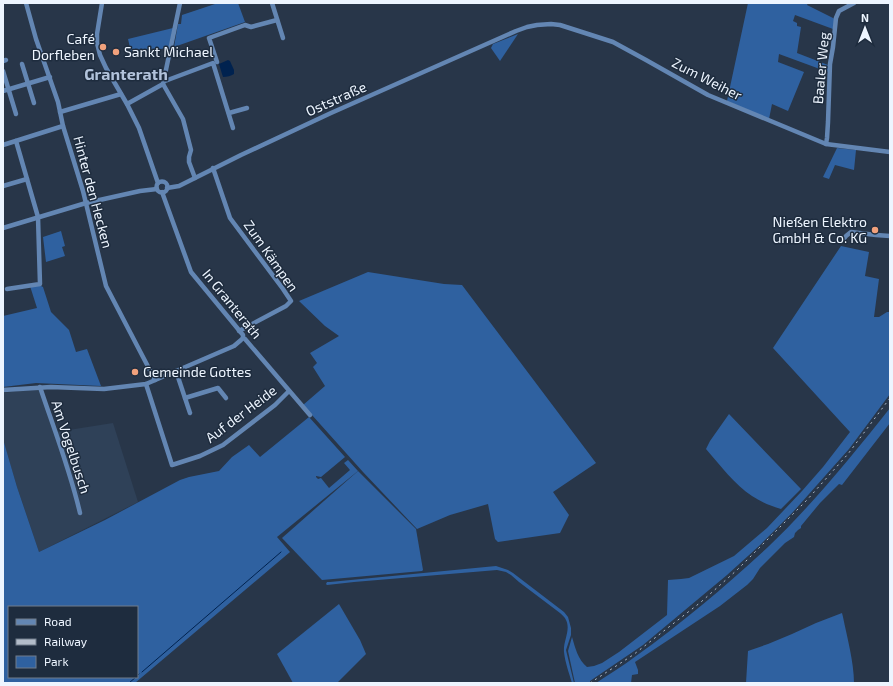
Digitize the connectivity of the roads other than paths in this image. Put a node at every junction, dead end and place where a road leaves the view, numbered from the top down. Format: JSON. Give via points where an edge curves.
{"nodes":[{"id":1,"x":26,"y":3,"type":"edge"},
{"id":2,"x":102,"y":3,"type":"edge"},
{"id":3,"x":180,"y":3,"type":"edge"},
{"id":4,"x":272,"y":3,"type":"edge"},
{"id":5,"x":854,"y":3,"type":"edge"},
{"id":6,"x":277,"y":20,"type":"junction"},
{"id":7,"x":516,"y":32,"type":"joint"},
{"id":8,"x":283,"y":38,"type":"dead end"},
{"id":9,"x":217,"y":62,"type":"dead end"},
{"id":10,"x":22,"y":64,"type":"dead end"},
{"id":11,"x":3,"y":71,"type":"edge"},
{"id":12,"x":50,"y":77,"type":"junction"},
{"id":13,"x":164,"y":82,"type":"junction"},
{"id":14,"x":28,"y":83,"type":"junction"},
{"id":15,"x":9,"y":90,"type":"junction"},
{"id":16,"x":3,"y":91,"type":"edge"},
{"id":17,"x":121,"y":94,"type":"junction"},
{"id":18,"x":34,"y":103,"type":"dead end"},
{"id":19,"x":127,"y":104,"type":"junction"},
{"id":20,"x":247,"y":108,"type":"dead end"},
{"id":21,"x":60,"y":112,"type":"junction"},
{"id":22,"x":229,"y":113,"type":"junction"},
{"id":23,"x":16,"y":114,"type":"dead end"},
{"id":24,"x":63,"y":126,"type":"junction"},
{"id":25,"x":233,"y":128,"type":"dead end"},
{"id":26,"x":16,"y":141,"type":"junction"},
{"id":27,"x":826,"y":144,"type":"junction"},
{"id":28,"x":3,"y":145,"type":"edge"},
{"id":29,"x":890,"y":152,"type":"edge"},
{"id":30,"x":214,"y":168,"type":"junction"},
{"id":31,"x":195,"y":178,"type":"junction"},
{"id":32,"x":26,"y":179,"type":"junction"},
{"id":33,"x":158,"y":183,"type":"junction"},
{"id":34,"x":3,"y":186,"type":"edge"},
{"id":35,"x":167,"y":188,"type":"junction"},
{"id":36,"x":156,"y":189,"type":"junction"},
{"id":37,"x":162,"y":192,"type":"junction"},
{"id":38,"x":86,"y":203,"type":"junction"},
{"id":39,"x":38,"y":217,"type":"junction"},
{"id":40,"x":3,"y":228,"type":"edge"},
{"id":41,"x":890,"y":236,"type":"edge"},
{"id":42,"x":843,"y":240,"type":"dead end"},
{"id":43,"x":7,"y":289,"type":"dead end"},
{"id":44,"x":239,"y":331,"type":"junction"},
{"id":45,"x":243,"y":338,"type":"junction"},
{"id":46,"x":176,"y":371,"type":"junction"},
{"id":47,"x":155,"y":380,"type":"junction"},
{"id":48,"x":146,"y":384,"type":"junction"},
{"id":49,"x":40,"y":387,"type":"junction"},
{"id":50,"x":3,"y":390,"type":"edge"},
{"id":51,"x":289,"y":391,"type":"junction"},
{"id":52,"x":186,"y":398,"type":"junction"},
{"id":53,"x":226,"y":398,"type":"dead end"},
{"id":54,"x":190,"y":413,"type":"dead end"},
{"id":55,"x":310,"y":415,"type":"dead end"},
{"id":56,"x":80,"y":514,"type":"dead end"}],
"edges":[{"from":1,"to":12,"type":"street","name":"Hinter den Hecken"},
{"from":2,"to":17,"type":"street","via":[[97,43],[106,68]]},
{"from":3,"to":13,"type":"street"},
{"from":4,"to":6,"type":"street"},
{"from":5,"to":27,"type":"street","name":"Baaler Weg","via":[[839,11],[836,18],[830,64]]},
{"from":6,"to":8,"type":"street"},
{"from":6,"to":9,"type":"street","via":[[251,27],[245,25],[209,38]]},
{"from":7,"to":27,"type":"street","name":"Zum Weiher","via":[[527,27],[551,24],[613,42],[708,95]]},
{"from":7,"to":30,"type":"street","name":"Oststraße","via":[[331,113]]},
{"from":10,"to":14,"type":"street"},
{"from":11,"to":15,"type":"street"},
{"from":12,"to":14,"type":"street"},
{"from":12,"to":21,"type":"street","name":"Hinter den Hecken"},
{"from":13,"to":19,"type":"street"},
{"from":13,"to":22,"type":"street","via":[[213,63]]},
{"from":13,"to":31,"type":"street","via":[[183,119],[191,150],[189,162]]},
{"from":14,"to":15,"type":"street"},
{"from":14,"to":18,"type":"street"},
{"from":15,"to":16,"type":"street"},
{"from":15,"to":23,"type":"street"},
{"from":17,"to":19,"type":"street"},
{"from":17,"to":21,"type":"street"},
{"from":19,"to":33,"type":"street","via":[[139,128]]},
{"from":20,"to":22,"type":"street"},
{"from":21,"to":24,"type":"street","name":"Hinter den Hecken"},
{"from":22,"to":25,"type":"street"},
{"from":24,"to":26,"type":"street"},
{"from":24,"to":38,"type":"street","name":"Hinter den Hecken"},
{"from":26,"to":28,"type":"street"},
{"from":26,"to":32,"type":"street"},
{"from":27,"to":29,"type":"street","name":"Zum Weiher"},
{"from":30,"to":31,"type":"street","name":"Oststraße"},
{"from":30,"to":44,"type":"street","name":"Zum Kämpen","via":[[230,218],[291,301]]},
{"from":31,"to":35,"type":"street","name":"Oststraße","via":[[179,186]]},
{"from":32,"to":34,"type":"street"},
{"from":32,"to":39,"type":"street"},
{"from":33,"to":35,"type":"street","via":[[164,182]]},
{"from":33,"to":36,"type":"street"},
{"from":35,"to":37,"type":"street"},
{"from":36,"to":37,"type":"street"},
{"from":36,"to":38,"type":"street"},
{"from":37,"to":44,"type":"street","name":"In Granterath","via":[[191,272]]},
{"from":38,"to":39,"type":"street"},
{"from":38,"to":47,"type":"street","name":"Hinter den Hecken","via":[[106,286]]},
{"from":39,"to":40,"type":"street"},
{"from":39,"to":43,"type":"street","via":[[40,284]]},
{"from":41,"to":42,"type":"street","via":[[851,232]]},
{"from":44,"to":45,"type":"street","name":"In Granterath"},
{"from":45,"to":46,"type":"street","name":"Am Vogelbusch","via":[[234,346]]},
{"from":45,"to":51,"type":"street","name":"In Granterath"},
{"from":46,"to":47,"type":"street","name":"Am Vogelbusch"},
{"from":46,"to":52,"type":"street"},
{"from":47,"to":48,"type":"street","name":"Am Vogelbusch"},
{"from":48,"to":49,"type":"street","name":"Am Vogelbusch","via":[[104,390]]},
{"from":48,"to":51,"type":"street","name":"Auf der Heide","via":[[172,465],[223,445]]},
{"from":49,"to":50,"type":"street","name":"Am Vogelbusch"},
{"from":49,"to":56,"type":"street","name":"Am Vogelbusch"},
{"from":51,"to":55,"type":"street","name":"In Granterath"},
{"from":52,"to":53,"type":"street","via":[[218,388]]},
{"from":52,"to":54,"type":"street"}]}
